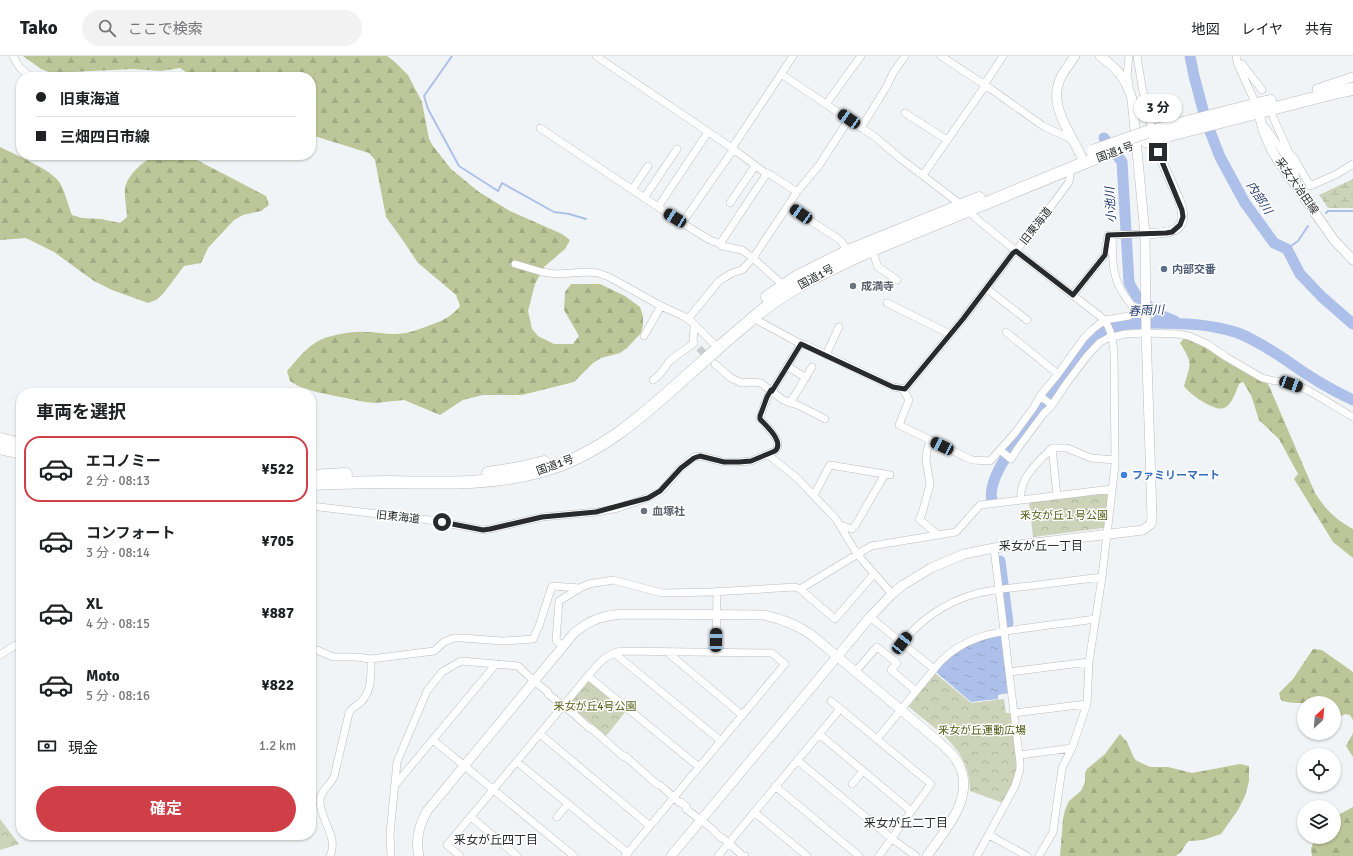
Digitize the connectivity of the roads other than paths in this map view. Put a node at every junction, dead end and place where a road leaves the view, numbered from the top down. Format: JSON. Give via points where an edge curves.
{"nodes":[{"id":1,"x":13,"y":56,"type":"edge"},
{"id":2,"x":596,"y":56,"type":"edge"},
{"id":3,"x":793,"y":56,"type":"edge"},
{"id":4,"x":861,"y":56,"type":"edge"},
{"id":5,"x":905,"y":56,"type":"edge"},
{"id":6,"x":941,"y":56,"type":"edge"},
{"id":7,"x":1003,"y":56,"type":"edge"},
{"id":8,"x":1075,"y":56,"type":"edge"},
{"id":9,"x":1100,"y":56,"type":"edge"},
{"id":10,"x":1129,"y":56,"type":"edge"},
{"id":11,"x":1137,"y":56,"type":"edge"},
{"id":12,"x":1236,"y":56,"type":"edge"},
{"id":13,"x":1241,"y":56,"type":"edge"},
{"id":14,"x":1240,"y":65,"type":"junction"},
{"id":15,"x":25,"y":72,"type":"edge"},
{"id":16,"x":781,"y":74,"type":"junction"},
{"id":17,"x":1353,"y":77,"type":"edge"},
{"id":18,"x":1353,"y":81,"type":"edge"},
{"id":19,"x":984,"y":85,"type":"junction"},
{"id":20,"x":1129,"y":87,"type":"junction"},
{"id":21,"x":1317,"y":89,"type":"junction"},
{"id":22,"x":1353,"y":89,"type":"edge"},
{"id":23,"x":1262,"y":90,"type":"dead end"},
{"id":24,"x":826,"y":104,"type":"junction"},
{"id":25,"x":1253,"y":109,"type":"junction"},
{"id":26,"x":905,"y":113,"type":"dead end"},
{"id":27,"x":1273,"y":117,"type":"dead end"},
{"id":28,"x":849,"y":119,"type":"junction"},
{"id":29,"x":1262,"y":124,"type":"junction"},
{"id":30,"x":540,"y":128,"type":"dead end"},
{"id":31,"x":861,"y":128,"type":"junction"},
{"id":32,"x":708,"y":132,"type":"junction"},
{"id":33,"x":1154,"y":134,"type":"junction"},
{"id":34,"x":947,"y":140,"type":"junction"},
{"id":35,"x":1073,"y":140,"type":"junction"},
{"id":36,"x":677,"y":149,"type":"dead end"},
{"id":37,"x":732,"y":149,"type":"junction"},
{"id":38,"x":1287,"y":154,"type":"junction"},
{"id":39,"x":1094,"y":155,"type":"junction"},
{"id":40,"x":1081,"y":156,"type":"junction"},
{"id":41,"x":1353,"y":164,"type":"edge"},
{"id":42,"x":648,"y":166,"type":"dead end"},
{"id":43,"x":755,"y":166,"type":"junction"},
{"id":44,"x":1071,"y":169,"type":"junction"},
{"id":45,"x":767,"y":173,"type":"junction"},
{"id":46,"x":923,"y":175,"type":"junction"},
{"id":47,"x":1297,"y":187,"type":"junction"},
{"id":48,"x":632,"y":190,"type":"junction"},
{"id":49,"x":797,"y":192,"type":"junction"},
{"id":50,"x":644,"y":198,"type":"junction"},
{"id":51,"x":730,"y":203,"type":"dead end"},
{"id":52,"x":788,"y":206,"type":"junction"},
{"id":53,"x":658,"y":207,"type":"junction"},
{"id":54,"x":964,"y":208,"type":"junction"},
{"id":55,"x":682,"y":223,"type":"junction"},
{"id":56,"x":1141,"y":234,"type":"junction"},
{"id":57,"x":1113,"y":235,"type":"junction"},
{"id":58,"x":720,"y":244,"type":"junction"},
{"id":59,"x":872,"y":250,"type":"junction"},
{"id":60,"x":848,"y":251,"type":"junction"},
{"id":61,"x":1016,"y":251,"type":"junction"},
{"id":62,"x":753,"y":258,"type":"junction"},
{"id":63,"x":1353,"y":260,"type":"edge"},
{"id":64,"x":515,"y":264,"type":"dead end"},
{"id":65,"x":897,"y":280,"type":"dead end"},
{"id":66,"x":786,"y":288,"type":"junction"},
{"id":67,"x":986,"y":288,"type":"junction"},
{"id":68,"x":1073,"y":295,"type":"junction"},
{"id":69,"x":887,"y":303,"type":"dead end"},
{"id":70,"x":661,"y":306,"type":"junction"},
{"id":71,"x":753,"y":318,"type":"junction"},
{"id":72,"x":688,"y":319,"type":"junction"},
{"id":73,"x":1027,"y":320,"type":"dead end"},
{"id":74,"x":1106,"y":322,"type":"junction"},
{"id":75,"x":696,"y":326,"type":"junction"},
{"id":76,"x":839,"y":328,"type":"dead end"},
{"id":77,"x":1146,"y":331,"type":"junction"},
{"id":78,"x":1006,"y":332,"type":"dead end"},
{"id":79,"x":950,"y":334,"type":"junction"},
{"id":80,"x":644,"y":336,"type":"dead end"},
{"id":81,"x":1112,"y":336,"type":"junction"},
{"id":82,"x":801,"y":344,"type":"junction"},
{"id":83,"x":716,"y":345,"type":"junction"},
{"id":84,"x":826,"y":355,"type":"junction"},
{"id":85,"x":714,"y":364,"type":"tunnel mouth"},
{"id":86,"x":787,"y":366,"type":"junction"},
{"id":87,"x":812,"y":367,"type":"dead end"},
{"id":88,"x":1058,"y":374,"type":"junction"},
{"id":89,"x":806,"y":378,"type":"junction"},
{"id":90,"x":652,"y":380,"type":"dead end"},
{"id":91,"x":903,"y":389,"type":"junction"},
{"id":92,"x":772,"y":391,"type":"junction"},
{"id":93,"x":1041,"y":396,"type":"junction"},
{"id":94,"x":790,"y":403,"type":"junction"},
{"id":95,"x":1051,"y":404,"type":"junction"},
{"id":96,"x":1353,"y":417,"type":"edge"},
{"id":97,"x":825,"y":419,"type":"dead end"},
{"id":98,"x":0,"y":439,"type":"edge"},
{"id":99,"x":931,"y":440,"type":"junction"},
{"id":100,"x":16,"y":443,"type":"edge"},
{"id":101,"x":0,"y":448,"type":"edge"},
{"id":102,"x":1052,"y":448,"type":"junction"},
{"id":103,"x":1001,"y":451,"type":"junction"},
{"id":104,"x":16,"y":452,"type":"edge"},
{"id":105,"x":767,"y":454,"type":"junction"},
{"id":106,"x":1115,"y":460,"type":"junction"},
{"id":107,"x":316,"y":476,"type":"edge"},
{"id":108,"x":316,"y":484,"type":"edge"},
{"id":109,"x":1112,"y":489,"type":"junction"},
{"id":110,"x":814,"y":495,"type":"junction"},
{"id":111,"x":1057,"y":496,"type":"junction"},
{"id":112,"x":1021,"y":500,"type":"junction"},
{"id":113,"x":316,"y":507,"type":"edge"},
{"id":114,"x":840,"y":525,"type":"junction"},
{"id":115,"x":938,"y":535,"type":"junction"},
{"id":116,"x":1107,"y":535,"type":"junction"},
{"id":117,"x":994,"y":548,"type":"junction"},
{"id":118,"x":857,"y":554,"type":"junction"},
{"id":119,"x":874,"y":574,"type":"junction"},
{"id":120,"x":1102,"y":577,"type":"junction"},
{"id":121,"x":580,"y":588,"type":"junction"},
{"id":122,"x":800,"y":589,"type":"junction"},
{"id":123,"x":1002,"y":589,"type":"junction"},
{"id":124,"x":717,"y":591,"type":"junction"},
{"id":125,"x":892,"y":594,"type":"junction"},
{"id":126,"x":717,"y":614,"type":"junction"},
{"id":127,"x":870,"y":617,"type":"junction"},
{"id":128,"x":1096,"y":619,"type":"junction"},
{"id":129,"x":1004,"y":631,"type":"junction"},
{"id":130,"x":902,"y":643,"type":"junction"},
{"id":131,"x":16,"y":645,"type":"edge"},
{"id":132,"x":562,"y":646,"type":"junction"},
{"id":133,"x":316,"y":650,"type":"edge"},
{"id":134,"x":667,"y":652,"type":"junction"},
{"id":135,"x":614,"y":653,"type":"junction"},
{"id":136,"x":716,"y":653,"type":"junction"},
{"id":137,"x":0,"y":655,"type":"edge"},
{"id":138,"x":837,"y":657,"type":"junction"},
{"id":139,"x":371,"y":659,"type":"junction"},
{"id":140,"x":1089,"y":662,"type":"junction"},
{"id":141,"x":496,"y":664,"type":"junction"},
{"id":142,"x":934,"y":669,"type":"junction"},
{"id":143,"x":855,"y":672,"type":"junction"},
{"id":144,"x":1009,"y":672,"type":"junction"},
{"id":145,"x":588,"y":676,"type":"junction"},
{"id":146,"x":534,"y":681,"type":"junction"},
{"id":147,"x":916,"y":691,"type":"junction"},
{"id":148,"x":831,"y":701,"type":"dead end"},
{"id":149,"x":1087,"y":704,"type":"junction"},
{"id":150,"x":563,"y":706,"type":"junction"},
{"id":151,"x":840,"y":709,"type":"junction"},
{"id":152,"x":901,"y":710,"type":"junction"},
{"id":153,"x":1014,"y":713,"type":"junction"},
{"id":154,"x":742,"y":715,"type":"junction"},
{"id":155,"x":540,"y":734,"type":"junction"},
{"id":156,"x":819,"y":734,"type":"junction"},
{"id":157,"x":876,"y":739,"type":"junction"},
{"id":158,"x":433,"y":740,"type":"junction"},
{"id":159,"x":721,"y":741,"type":"junction"},
{"id":160,"x":1072,"y":748,"type":"junction"},
{"id":161,"x":1020,"y":755,"type":"junction"},
{"id":162,"x":797,"y":760,"type":"junction"},
{"id":163,"x":517,"y":762,"type":"junction"},
{"id":164,"x":464,"y":765,"type":"junction"},
{"id":165,"x":699,"y":767,"type":"junction"},
{"id":166,"x":863,"y":771,"type":"junction"},
{"id":167,"x":852,"y":784,"type":"dead end"},
{"id":168,"x":395,"y":785,"type":"junction"},
{"id":169,"x":775,"y":786,"type":"junction"},
{"id":170,"x":494,"y":790,"type":"junction"},
{"id":171,"x":674,"y":798,"type":"junction"},
{"id":172,"x":568,"y":804,"type":"junction"},
{"id":173,"x":911,"y":811,"type":"junction"},
{"id":174,"x":754,"y":812,"type":"junction"},
{"id":175,"x":557,"y":817,"type":"dead end"},
{"id":176,"x":471,"y":818,"type":"junction"},
{"id":177,"x":701,"y":820,"type":"junction"},
{"id":178,"x":650,"y":826,"type":"junction"},
{"id":179,"x":989,"y":835,"type":"junction"},
{"id":180,"x":892,"y":839,"type":"junction"},
{"id":181,"x":728,"y":843,"type":"junction"},
{"id":182,"x":626,"y":855,"type":"edge"},
{"id":183,"x":330,"y":856,"type":"edge"},
{"id":184,"x":391,"y":856,"type":"edge"},
{"id":185,"x":419,"y":856,"type":"edge"},
{"id":186,"x":460,"y":856,"type":"edge"},
{"id":187,"x":517,"y":856,"type":"edge"},
{"id":188,"x":574,"y":856,"type":"edge"},
{"id":189,"x":672,"y":856,"type":"edge"},
{"id":190,"x":718,"y":856,"type":"edge"},
{"id":191,"x":745,"y":856,"type":"edge"},
{"id":192,"x":807,"y":856,"type":"edge"},
{"id":193,"x":859,"y":856,"type":"edge"},
{"id":194,"x":879,"y":856,"type":"edge"},
{"id":195,"x":916,"y":856,"type":"edge"},
{"id":196,"x":927,"y":856,"type":"edge"},
{"id":197,"x":977,"y":856,"type":"edge"},
{"id":198,"x":1027,"y":856,"type":"edge"},
{"id":199,"x":1039,"y":856,"type":"edge"}],
"edges":[{"from":1,"to":15,"type":"street"},
{"from":2,"to":32,"type":"street"},
{"from":3,"to":16,"type":"street"},
{"from":4,"to":24,"type":"street"},
{"from":5,"to":31,"type":"street"},
{"from":6,"to":19,"type":"street"},
{"from":7,"to":19,"type":"street"},
{"from":8,"to":35,"type":"street","via":[[1059,81],[1057,99],[1061,118]]},
{"from":9,"to":20,"type":"street","via":[[1121,73]]},
{"from":10,"to":20,"type":"street"},
{"from":11,"to":33,"type":"street"},
{"from":12,"to":14,"type":"street"},
{"from":13,"to":14,"type":"street"},
{"from":14,"to":23,"type":"street"},
{"from":14,"to":25,"type":"street"},
{"from":16,"to":24,"type":"street"},
{"from":16,"to":37,"type":"street"},
{"from":17,"to":21,"type":"street"},
{"from":18,"to":21,"type":"highway","name":"国道1号"},
{"from":19,"to":34,"type":"street"},
{"from":19,"to":35,"type":"street","via":[[1043,126]]},
{"from":20,"to":56,"type":"street","via":[[1132,99]]},
{"from":21,"to":25,"type":"highway","name":"国道1号"},
{"from":22,"to":25,"type":"highway","name":"国道1号"},
{"from":24,"to":28,"type":"street"},
{"from":25,"to":29,"type":"street","name":"采女大治田線"},
{"from":25,"to":33,"type":"highway","name":"国道1号"},
{"from":26,"to":34,"type":"street"},
{"from":27,"to":38,"type":"street"},
{"from":28,"to":31,"type":"street"},
{"from":28,"to":49,"type":"street","via":[[820,164]]},
{"from":29,"to":38,"type":"street"},
{"from":29,"to":47,"type":"street","name":"采女大治田線","via":[[1271,149]]},
{"from":30,"to":48,"type":"street"},
{"from":31,"to":46,"type":"street"},
{"from":32,"to":37,"type":"street"},
{"from":32,"to":53,"type":"street"},
{"from":33,"to":39,"type":"highway","name":"国道1号"},
{"from":33,"to":56,"type":"street","via":[[1180,202],[1183,217],[1180,225],[1172,232]]},
{"from":34,"to":46,"type":"street"},
{"from":35,"to":40,"type":"street"},
{"from":36,"to":50,"type":"street"},
{"from":37,"to":43,"type":"street"},
{"from":37,"to":55,"type":"street"},
{"from":38,"to":41,"type":"street","via":[[1294,158],[1310,186]]},
{"from":38,"to":47,"type":"street","via":[[1298,181]]},
{"from":39,"to":40,"type":"highway","name":"国道1号"},
{"from":39,"to":44,"type":"highway","name":"国道1号"},
{"from":40,"to":54,"type":"highway","name":"国道1号","via":[[995,192]]},
{"from":42,"to":48,"type":"street"},
{"from":43,"to":45,"type":"street"},
{"from":43,"to":51,"type":"street"},
{"from":44,"to":54,"type":"highway","name":"国道1号"},
{"from":44,"to":61,"type":"street","name":"旧東海道","via":[[1069,182]]},
{"from":45,"to":49,"type":"street"},
{"from":45,"to":58,"type":"street"},
{"from":46,"to":54,"type":"street"},
{"from":47,"to":63,"type":"street","name":"采女大治田線","via":[[1334,240]]},
{"from":48,"to":50,"type":"street"},
{"from":49,"to":52,"type":"street"},
{"from":50,"to":53,"type":"street"},
{"from":52,"to":60,"type":"street","via":[[840,240]]},
{"from":52,"to":62,"type":"street"},
{"from":53,"to":55,"type":"street"},
{"from":54,"to":59,"type":"highway","name":"国道1号"},
{"from":54,"to":60,"type":"highway","name":"国道1号"},
{"from":54,"to":61,"type":"street"},
{"from":55,"to":58,"type":"street"},
{"from":56,"to":57,"type":"street"},
{"from":56,"to":77,"type":"street"},
{"from":57,"to":68,"type":"street","via":[[1108,235],[1105,255]]},
{"from":57,"to":74,"type":"street","via":[[1115,276],[1134,312],[1129,316]]},
{"from":58,"to":62,"type":"street","via":[[742,250]]},
{"from":59,"to":65,"type":"street","via":[[878,267]]},
{"from":59,"to":66,"type":"highway","name":"国道1号"},
{"from":60,"to":66,"type":"highway","name":"国道1号","via":[[814,267]]},
{"from":61,"to":67,"type":"street","name":"旧東海道"},
{"from":61,"to":68,"type":"street"},
{"from":62,"to":66,"type":"street"},
{"from":62,"to":72,"type":"street","via":[[742,270],[719,281]]},
{"from":64,"to":70,"type":"street","via":[[556,274],[598,273]]},
{"from":66,"to":71,"type":"highway","name":"国道1号"},
{"from":66,"to":83,"type":"highway","name":"国道1号","via":[[745,314]]},
{"from":67,"to":73,"type":"street"},
{"from":67,"to":79,"type":"street","name":"旧東海道"},
{"from":68,"to":74,"type":"street"},
{"from":69,"to":79,"type":"street"},
{"from":70,"to":72,"type":"street"},
{"from":70,"to":80,"type":"street"},
{"from":71,"to":82,"type":"street"},
{"from":71,"to":83,"type":"highway","name":"国道1号"},
{"from":72,"to":75,"type":"street"},
{"from":74,"to":81,"type":"street"},
{"from":74,"to":88,"type":"street","via":[[1084,338]]},
{"from":75,"to":83,"type":"street"},
{"from":75,"to":90,"type":"street","via":[[693,341],[696,346],[678,354],[657,378]]},
{"from":76,"to":84,"type":"street"},
{"from":77,"to":81,"type":"street"},
{"from":77,"to":96,"type":"street","via":[[1197,339],[1262,378],[1299,387]]},
{"from":77,"to":116,"type":"street","via":[[1151,524],[1143,530]]},
{"from":78,"to":88,"type":"street"},
{"from":79,"to":91,"type":"street","name":"旧東海道"},
{"from":81,"to":95,"type":"street","via":[[1099,343],[1087,356]]},
{"from":81,"to":106,"type":"street"},
{"from":82,"to":84,"type":"street"},
{"from":82,"to":86,"type":"street"},
{"from":83,"to":107,"type":"highway","name":"国道1号","via":[[619,423],[588,444],[541,463],[475,474]]},
{"from":83,"to":108,"type":"highway","name":"国道1号","via":[[653,407],[622,432],[587,453],[543,471],[506,480],[477,482]]},
{"from":84,"to":91,"type":"street","via":[[893,387]]},
{"from":85,"to":92,"type":"street","via":[[740,382],[761,383]]},
{"from":86,"to":89,"type":"street"},
{"from":86,"to":92,"type":"street"},
{"from":87,"to":89,"type":"street"},
{"from":88,"to":93,"type":"street"},
{"from":89,"to":94,"type":"street"},
{"from":91,"to":99,"type":"street","via":[[909,400],[899,426]]},
{"from":92,"to":94,"type":"street"},
{"from":92,"to":105,"type":"street","via":[[760,419],[774,434],[778,444],[775,451]]},
{"from":93,"to":95,"type":"street"},
{"from":93,"to":103,"type":"street"},
{"from":94,"to":97,"type":"street"},
{"from":95,"to":103,"type":"street","via":[[1011,459]]},
{"from":98,"to":100,"type":"highway"},
{"from":99,"to":103,"type":"street","via":[[972,460],[986,462]]},
{"from":99,"to":115,"type":"street","via":[[926,460],[930,484],[919,519]]},
{"from":101,"to":104,"type":"highway"},
{"from":102,"to":106,"type":"street","via":[[1067,448],[1091,458]]},
{"from":102,"to":111,"type":"street"},
{"from":102,"to":112,"type":"street","via":[[1029,471],[1020,492]]},
{"from":105,"to":110,"type":"street"},
{"from":105,"to":113,"type":"street","name":"旧東海道","via":[[751,461],[739,462],[724,462],[700,456],[681,468],[660,491],[648,498],[596,512],[542,517],[483,530],[429,520]]},
{"from":106,"to":109,"type":"street"},
{"from":109,"to":111,"type":"street"},
{"from":109,"to":116,"type":"street"},
{"from":110,"to":114,"type":"street"},
{"from":110,"to":114,"type":"street","via":[[830,465],[888,474],[852,529]]},
{"from":111,"to":112,"type":"street"},
{"from":112,"to":115,"type":"street","via":[[980,505],[956,532]]},
{"from":114,"to":118,"type":"street"},
{"from":115,"to":118,"type":"street","via":[[871,546]]},
{"from":116,"to":117,"type":"street"},
{"from":116,"to":120,"type":"street"},
{"from":117,"to":123,"type":"street"},
{"from":117,"to":125,"type":"street","via":[[941,562]]},
{"from":118,"to":119,"type":"street"},
{"from":118,"to":122,"type":"street"},
{"from":119,"to":122,"type":"street","via":[[835,619]]},
{"from":119,"to":125,"type":"street"},
{"from":120,"to":123,"type":"street"},
{"from":120,"to":128,"type":"street"},
{"from":121,"to":124,"type":"street","via":[[613,580],[662,593]]},
{"from":121,"to":132,"type":"street","via":[[559,600],[556,640]]},
{"from":121,"to":139,"type":"street","via":[[552,586],[533,639],[504,641],[454,638],[444,642],[434,651]]},
{"from":122,"to":124,"type":"street","via":[[795,587]]},
{"from":123,"to":129,"type":"street"},
{"from":123,"to":130,"type":"street","via":[[974,594],[939,609],[919,624]]},
{"from":124,"to":126,"type":"street"},
{"from":125,"to":127,"type":"street"},
{"from":126,"to":132,"type":"street","via":[[612,615],[587,623]]},
{"from":126,"to":136,"type":"street"},
{"from":126,"to":138,"type":"street","via":[[752,614],[775,618],[810,634]]},
{"from":127,"to":130,"type":"street"},
{"from":127,"to":138,"type":"street"},
{"from":128,"to":129,"type":"street"},
{"from":128,"to":140,"type":"street"},
{"from":129,"to":142,"type":"street","via":[[986,634],[966,642],[946,656]]},
{"from":129,"to":144,"type":"street"},
{"from":130,"to":142,"type":"street"},
{"from":131,"to":137,"type":"street"},
{"from":132,"to":146,"type":"street"},
{"from":133,"to":139,"type":"street","via":[[333,658]]},
{"from":134,"to":135,"type":"street"},
{"from":134,"to":136,"type":"street"},
{"from":134,"to":154,"type":"street"},
{"from":135,"to":145,"type":"street","via":[[601,661]]},
{"from":135,"to":159,"type":"street"},
{"from":136,"to":154,"type":"street","via":[[772,653],[785,664]]},
{"from":138,"to":143,"type":"street"},
{"from":138,"to":177,"type":"street"},
{"from":139,"to":183,"type":"street","via":[[367,693],[349,713],[334,777],[320,796],[320,805],[332,840]]},
{"from":140,"to":144,"type":"street"},
{"from":140,"to":149,"type":"street"},
{"from":141,"to":146,"type":"street","via":[[518,666]]},
{"from":141,"to":158,"type":"street"},
{"from":141,"to":168,"type":"street","via":[[460,661],[442,672],[427,691],[397,762]]},
{"from":142,"to":147,"type":"street"},
{"from":143,"to":147,"type":"street","via":[[877,647],[897,663],[891,670]]},
{"from":143,"to":152,"type":"street"},
{"from":144,"to":153,"type":"street"},
{"from":145,"to":150,"type":"street"},
{"from":145,"to":165,"type":"street"},
{"from":146,"to":150,"type":"street"},
{"from":146,"to":164,"type":"street"},
{"from":147,"to":152,"type":"street"},
{"from":148,"to":151,"type":"street"},
{"from":149,"to":153,"type":"street"},
{"from":149,"to":160,"type":"street"},
{"from":150,"to":155,"type":"street"},
{"from":150,"to":171,"type":"street"},
{"from":151,"to":156,"type":"street"},
{"from":151,"to":157,"type":"street"},
{"from":152,"to":157,"type":"street"},
{"from":152,"to":196,"type":"street","via":[[951,752],[958,762],[964,780],[959,809]]},
{"from":153,"to":161,"type":"street"},
{"from":154,"to":159,"type":"street"},
{"from":155,"to":163,"type":"street"},
{"from":155,"to":178,"type":"street"},
{"from":156,"to":162,"type":"street"},
{"from":156,"to":166,"type":"street"},
{"from":157,"to":173,"type":"street","via":[[931,784]]},
{"from":158,"to":164,"type":"street"},
{"from":158,"to":168,"type":"street"},
{"from":159,"to":165,"type":"street"},
{"from":160,"to":161,"type":"street"},
{"from":160,"to":199,"type":"street","via":[[1062,768],[1053,832]]},
{"from":161,"to":179,"type":"street","via":[[1020,769],[1015,786]]},
{"from":162,"to":169,"type":"street"},
{"from":162,"to":180,"type":"street"},
{"from":163,"to":170,"type":"street"},
{"from":163,"to":172,"type":"street"},
{"from":164,"to":170,"type":"street"},
{"from":164,"to":185,"type":"street","via":[[422,819],[418,834]]},
{"from":165,"to":171,"type":"street"},
{"from":166,"to":167,"type":"street"},
{"from":166,"to":173,"type":"street"},
{"from":168,"to":184,"type":"street","via":[[390,834]]},
{"from":169,"to":174,"type":"street"},
{"from":169,"to":193,"type":"street"},
{"from":170,"to":176,"type":"street"},
{"from":170,"to":188,"type":"street"},
{"from":171,"to":177,"type":"street"},
{"from":171,"to":178,"type":"street"},
{"from":172,"to":175,"type":"street"},
{"from":172,"to":182,"type":"street"},
{"from":173,"to":180,"type":"street"},
{"from":174,"to":181,"type":"street"},
{"from":174,"to":192,"type":"street"},
{"from":176,"to":186,"type":"street","via":[[447,845]]},
{"from":176,"to":187,"type":"street"},
{"from":177,"to":181,"type":"street"},
{"from":177,"to":189,"type":"street"},
{"from":178,"to":182,"type":"street"},
{"from":179,"to":197,"type":"street"},
{"from":179,"to":198,"type":"street"},
{"from":180,"to":194,"type":"street"},
{"from":180,"to":195,"type":"street"},
{"from":181,"to":190,"type":"street"},
{"from":181,"to":191,"type":"street"}]}
